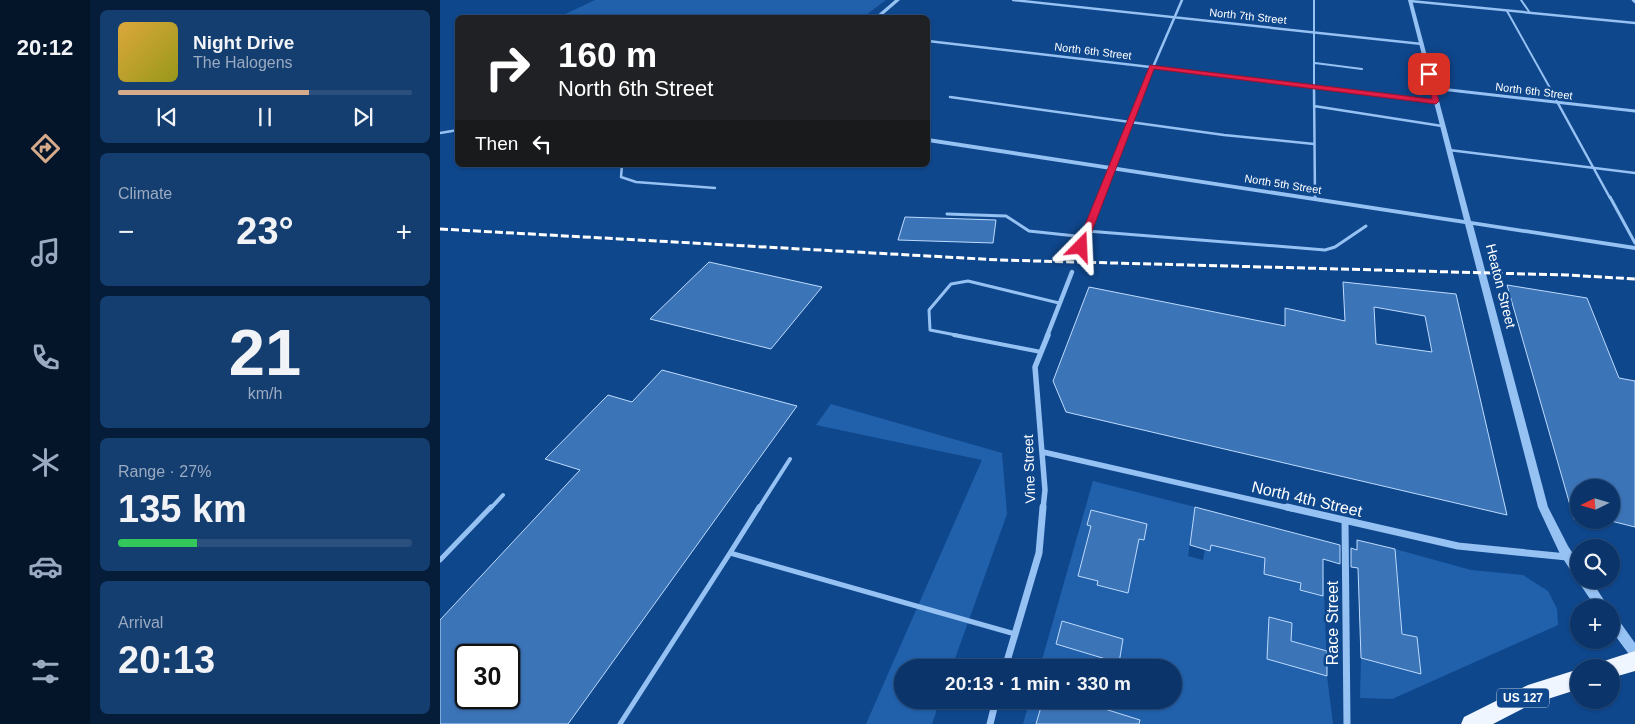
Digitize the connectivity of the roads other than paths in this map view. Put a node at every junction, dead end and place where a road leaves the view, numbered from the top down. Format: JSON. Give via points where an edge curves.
{"nodes":[{"id":1,"x":898,"y":0,"type":"edge"},
{"id":2,"x":1014,"y":0,"type":"edge"},
{"id":3,"x":1182,"y":0,"type":"edge"},
{"id":4,"x":1314,"y":0,"type":"edge"},
{"id":5,"x":1522,"y":0,"type":"edge"},
{"id":6,"x":1410,"y":1,"type":"edge"},
{"id":7,"x":1508,"y":11,"type":"junction"},
{"id":8,"x":1530,"y":13,"type":"junction"},
{"id":9,"x":880,"y":15,"type":"edge"},
{"id":10,"x":1173,"y":16,"type":"junction"},
{"id":11,"x":1635,"y":23,"type":"edge"},
{"id":12,"x":1313,"y":32,"type":"junction"},
{"id":13,"x":930,"y":41,"type":"edge"},
{"id":14,"x":1422,"y":44,"type":"junction"},
{"id":15,"x":1315,"y":63,"type":"junction"},
{"id":16,"x":1152,"y":67,"type":"junction"},
{"id":17,"x":1362,"y":69,"type":"dead end"},
{"id":18,"x":1314,"y":87,"type":"junction"},
{"id":19,"x":1432,"y":88,"type":"junction"},
{"id":20,"x":950,"y":97,"type":"dead end"},
{"id":21,"x":1436,"y":101,"type":"junction"},
{"id":22,"x":1557,"y":103,"type":"junction"},
{"id":23,"x":1314,"y":106,"type":"junction"},
{"id":24,"x":1635,"y":111,"type":"edge"},
{"id":25,"x":1130,"y":123,"type":"junction"},
{"id":26,"x":1442,"y":126,"type":"junction"},
{"id":27,"x":455,"y":130,"type":"edge"},
{"id":28,"x":440,"y":133,"type":"edge"},
{"id":29,"x":930,"y":140,"type":"edge"},
{"id":30,"x":1314,"y":144,"type":"junction"},
{"id":31,"x":1449,"y":150,"type":"junction"},
{"id":32,"x":1112,"y":166,"type":"junction"},
{"id":33,"x":622,"y":167,"type":"edge"},
{"id":34,"x":1593,"y":167,"type":"junction"},
{"id":35,"x":1635,"y":173,"type":"edge"},
{"id":36,"x":715,"y":188,"type":"dead end"},
{"id":37,"x":1315,"y":199,"type":"junction"},
{"id":38,"x":947,"y":214,"type":"dead end"},
{"id":39,"x":1470,"y":224,"type":"junction"},
{"id":40,"x":1366,"y":226,"type":"dead end"},
{"id":41,"x":1087,"y":232,"type":"junction"},
{"id":42,"x":1085,"y":237,"type":"junction"},
{"id":43,"x":1635,"y":243,"type":"edge"},
{"id":44,"x":1081,"y":247,"type":"dead end"},
{"id":45,"x":1635,"y":248,"type":"edge"},
{"id":46,"x":1072,"y":272,"type":"dead end"},
{"id":47,"x":1059,"y":303,"type":"junction"},
{"id":48,"x":1041,"y":352,"type":"junction"},
{"id":49,"x":1043,"y":452,"type":"junction"},
{"id":50,"x":790,"y":459,"type":"dead end"},
{"id":51,"x":503,"y":494,"type":"dead end"},
{"id":52,"x":1346,"y":522,"type":"junction"},
{"id":53,"x":730,"y":553,"type":"junction"},
{"id":54,"x":1568,"y":557,"type":"junction"},
{"id":55,"x":440,"y":560,"type":"edge"},
{"id":56,"x":1570,"y":560,"type":"edge"},
{"id":57,"x":1620,"y":632,"type":"edge"},
{"id":58,"x":1014,"y":634,"type":"junction"},
{"id":59,"x":1635,"y":653,"type":"edge"},
{"id":60,"x":1007,"y":659,"type":"edge"},
{"id":61,"x":1635,"y":660,"type":"edge"},
{"id":62,"x":1620,"y":665,"type":"edge"},
{"id":63,"x":1570,"y":682,"type":"edge"},
{"id":64,"x":994,"y":709,"type":"edge"},
{"id":65,"x":620,"y":724,"type":"edge"},
{"id":66,"x":990,"y":724,"type":"edge"},
{"id":67,"x":1347,"y":724,"type":"edge"},
{"id":68,"x":1471,"y":724,"type":"edge"}],
"edges":[{"from":1,"to":9,"type":"street"},
{"from":2,"to":10,"type":"street","name":"North 7th Street"},
{"from":3,"to":10,"type":"street"},
{"from":4,"to":12,"type":"lane"},
{"from":5,"to":8,"type":"lane"},
{"from":6,"to":7,"type":"street"},
{"from":6,"to":14,"type":"street","name":"Heaton Street"},
{"from":7,"to":8,"type":"street"},
{"from":7,"to":22,"type":"lane"},
{"from":8,"to":11,"type":"street"},
{"from":10,"to":12,"type":"street","name":"North 7th Street"},
{"from":10,"to":16,"type":"street"},
{"from":12,"to":14,"type":"street","name":"North 7th Street"},
{"from":12,"to":15,"type":"lane"},
{"from":13,"to":16,"type":"street","name":"North 6th Street"},
{"from":14,"to":19,"type":"street","name":"Heaton Street"},
{"from":15,"to":17,"type":"lane"},
{"from":15,"to":18,"type":"lane"},
{"from":16,"to":18,"type":"street","name":"North 6th Street"},
{"from":16,"to":25,"type":"street"},
{"from":18,"to":21,"type":"street","name":"North 6th Street"},
{"from":18,"to":23,"type":"lane"},
{"from":19,"to":21,"type":"street","name":"Heaton Street"},
{"from":19,"to":22,"type":"street","name":"North 6th Street"},
{"from":20,"to":25,"type":"lane"},
{"from":21,"to":26,"type":"street","name":"Heaton Street"},
{"from":22,"to":24,"type":"street","name":"North 6th Street"},
{"from":22,"to":34,"type":"lane"},
{"from":23,"to":26,"type":"lane"},
{"from":23,"to":30,"type":"lane"},
{"from":25,"to":30,"type":"lane"},
{"from":25,"to":32,"type":"street"},
{"from":26,"to":31,"type":"street","name":"Heaton Street"},
{"from":27,"to":28,"type":"lane"},
{"from":29,"to":32,"type":"street","name":"North 5th Street"},
{"from":30,"to":37,"type":"lane"},
{"from":31,"to":34,"type":"lane"},
{"from":31,"to":39,"type":"street","name":"Heaton Street"},
{"from":32,"to":37,"type":"street","name":"North 5th Street"},
{"from":32,"to":41,"type":"street"},
{"from":33,"to":36,"type":"lane","via":[[622,177],[636,182]]},
{"from":34,"to":35,"type":"lane"},
{"from":34,"to":43,"type":"lane"},
{"from":37,"to":39,"type":"street","name":"North 5th Street"},
{"from":38,"to":42,"type":"lane","via":[[1006,216],[1029,231]]},
{"from":39,"to":45,"type":"street","name":"North 5th Street"},
{"from":39,"to":54,"type":"street","name":"Heaton Street","via":[[1543,507]]},
{"from":40,"to":41,"type":"lane","via":[[1335,247],[1324,250]]},
{"from":41,"to":42,"type":"street"},
{"from":42,"to":44,"type":"street"},
{"from":46,"to":47,"type":"street","name":"Vine Street"},
{"from":47,"to":48,"type":"street","name":"Vine Street"},
{"from":47,"to":48,"type":"lane","via":[[968,281],[951,284],[929,310],[930,330]]},
{"from":48,"to":49,"type":"street","name":"Vine Street","via":[[1035,367]]},
{"from":49,"to":52,"type":"street","name":"North 4th Street"},
{"from":49,"to":58,"type":"street","name":"Vine Street","via":[[1045,490],[1039,552]]},
{"from":50,"to":53,"type":"lane"},
{"from":51,"to":55,"type":"lane"},
{"from":52,"to":54,"type":"street","name":"North 4th Street","via":[[1458,546]]},
{"from":52,"to":67,"type":"street","name":"Race Street"},
{"from":53,"to":58,"type":"lane"},
{"from":53,"to":65,"type":"lane"},
{"from":54,"to":56,"type":"street","name":"Heaton Street"},
{"from":57,"to":59,"type":"street"},
{"from":58,"to":60,"type":"street","name":"Vine Street"},
{"from":61,"to":62,"type":"highway"},
{"from":63,"to":68,"type":"highway","number":"US 127","via":[[1528,695]]},
{"from":64,"to":66,"type":"street"}]}
